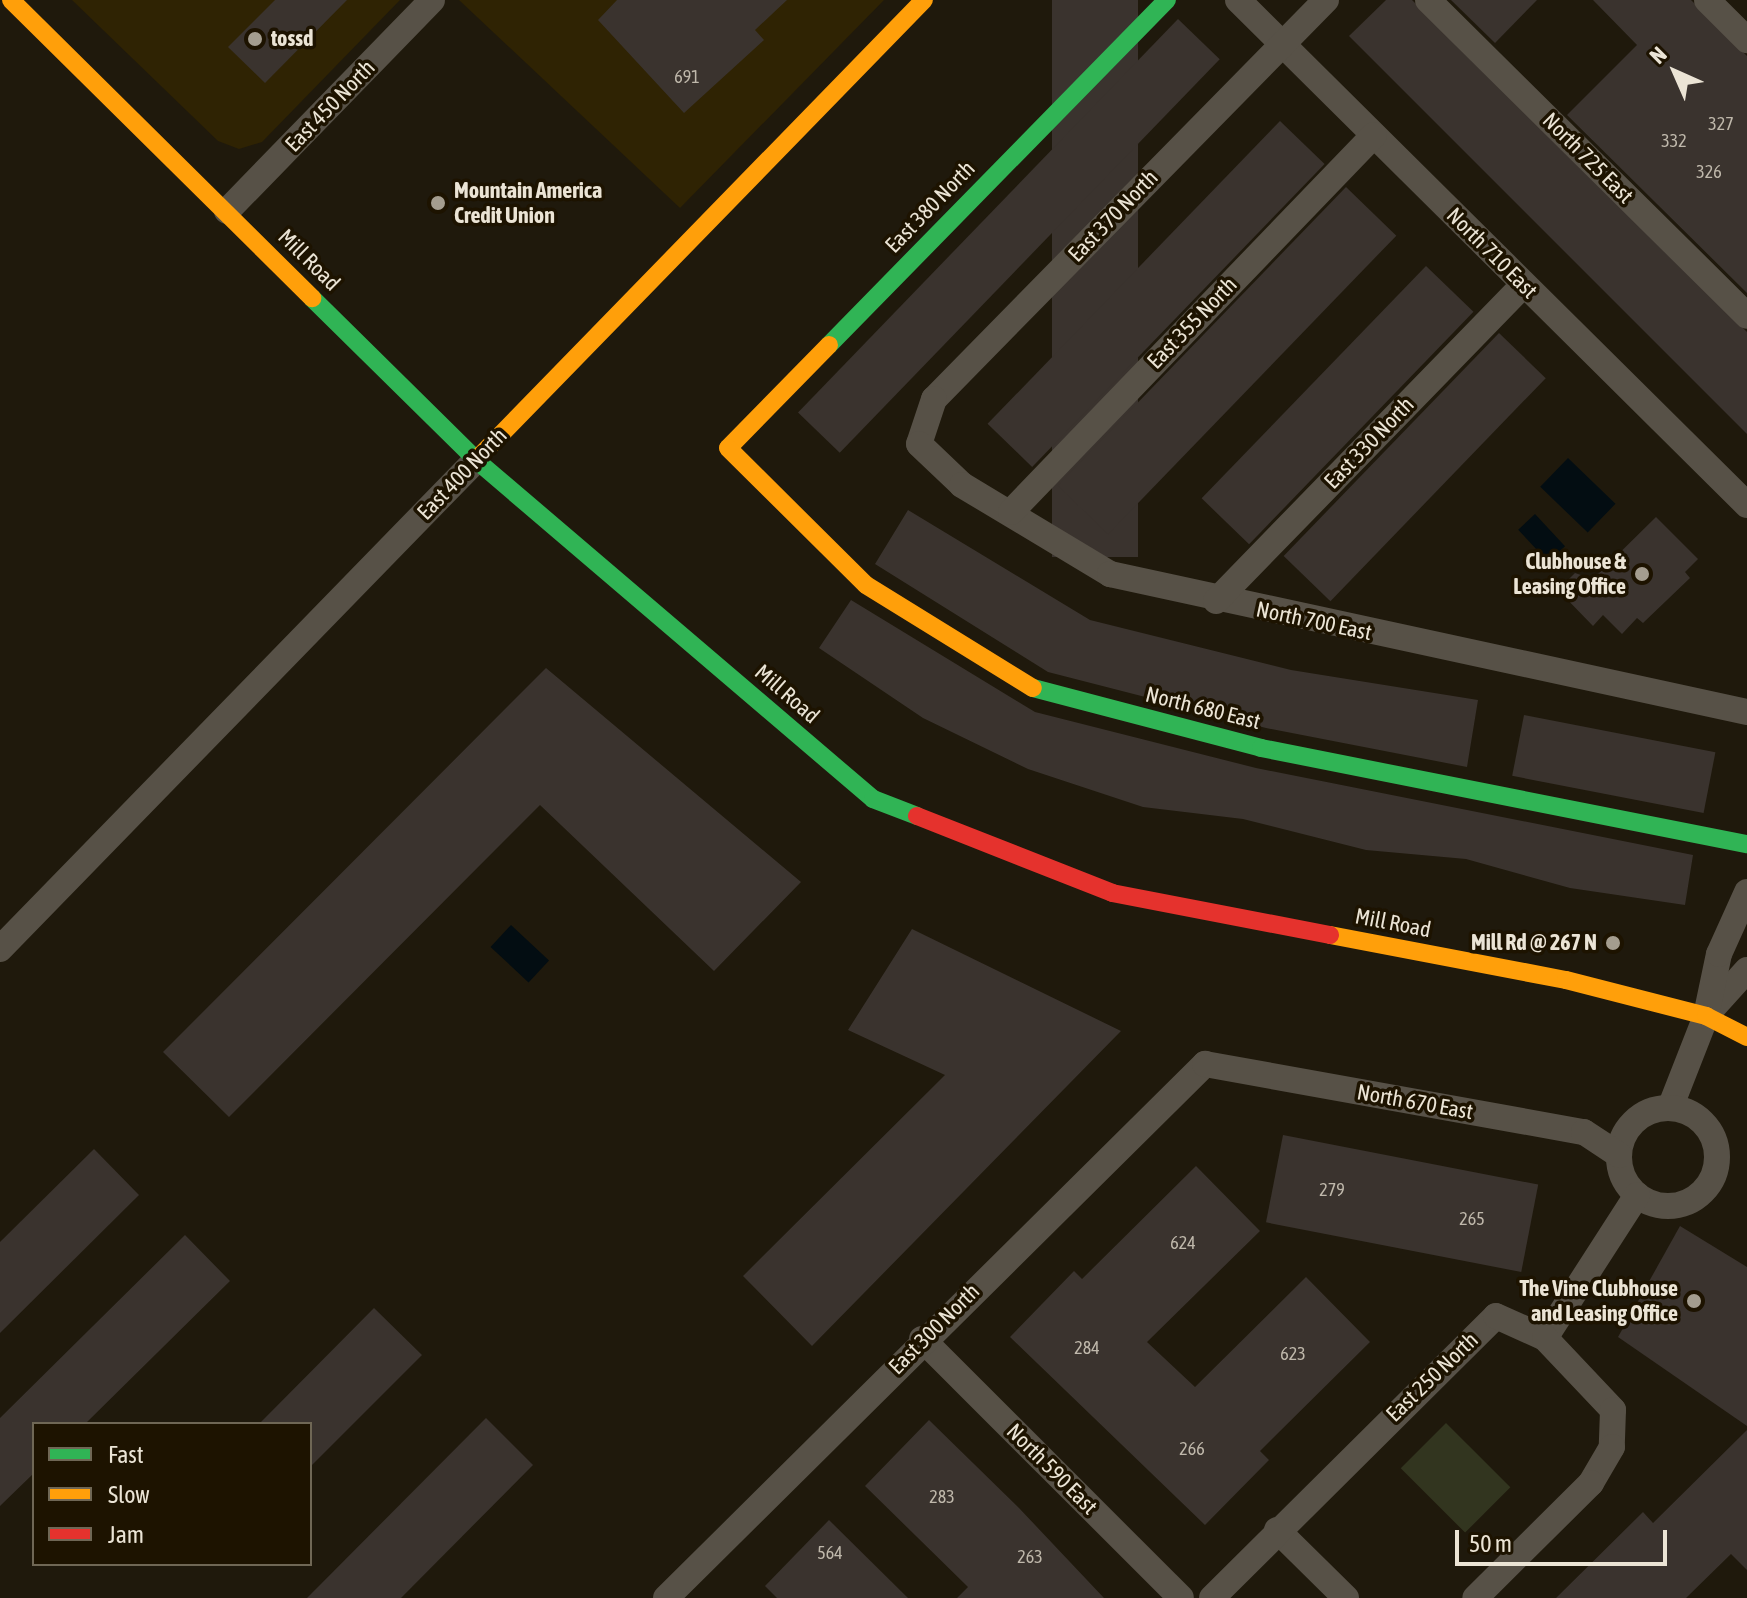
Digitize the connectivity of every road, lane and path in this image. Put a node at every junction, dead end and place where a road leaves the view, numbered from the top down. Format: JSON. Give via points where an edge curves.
{"nodes":[{"id":1,"x":11,"y":0,"type":"edge"},
{"id":2,"x":432,"y":0,"type":"edge"},
{"id":3,"x":924,"y":0,"type":"edge"},
{"id":4,"x":1167,"y":0,"type":"edge"},
{"id":5,"x":1238,"y":0,"type":"edge"},
{"id":6,"x":1326,"y":0,"type":"edge"},
{"id":7,"x":1428,"y":0,"type":"edge"},
{"id":8,"x":1707,"y":0,"type":"edge"},
{"id":9,"x":1747,"y":40,"type":"edge"},
{"id":10,"x":1282,"y":44,"type":"junction"},
{"id":11,"x":1374,"y":135,"type":"junction"},
{"id":12,"x":227,"y":211,"type":"junction"},
{"id":13,"x":1523,"y":285,"type":"junction"},
{"id":14,"x":1747,"y":316,"type":"edge"},
{"id":15,"x":919,"y":444,"type":"joint"},
{"id":16,"x":728,"y":448,"type":"joint"},
{"id":17,"x":476,"y":460,"type":"junction"},
{"id":18,"x":1747,"y":505,"type":"edge"},
{"id":19,"x":1011,"y":512,"type":"junction"},
{"id":20,"x":1216,"y":601,"type":"junction"},
{"id":21,"x":1747,"y":712,"type":"edge"},
{"id":22,"x":1747,"y":844,"type":"edge"},
{"id":23,"x":1747,"y":892,"type":"edge"},
{"id":24,"x":0,"y":949,"type":"edge"},
{"id":25,"x":1747,"y":970,"type":"edge"},
{"id":26,"x":1706,"y":1016,"type":"junction"},
{"id":27,"x":1747,"y":1037,"type":"edge"},
{"id":28,"x":1205,"y":1064,"type":"joint"},
{"id":29,"x":1670,"y":1108,"type":"junction"},
{"id":30,"x":1619,"y":1155,"type":"junction"},
{"id":31,"x":1637,"y":1195,"type":"junction"},
{"id":32,"x":1545,"y":1338,"type":"junction"},
{"id":33,"x":922,"y":1339,"type":"junction"},
{"id":34,"x":1277,"y":1530,"type":"junction"},
{"id":35,"x":666,"y":1598,"type":"edge"},
{"id":36,"x":1181,"y":1598,"type":"edge"},
{"id":37,"x":1212,"y":1598,"type":"edge"},
{"id":38,"x":1346,"y":1598,"type":"edge"},
{"id":39,"x":1475,"y":1598,"type":"edge"}],
"edges":[{"from":1,"to":12,"type":"street","name":"Mill Road"},
{"from":2,"to":12,"type":"street","name":"East 450 North"},
{"from":3,"to":17,"type":"street","name":"East 400 North"},
{"from":4,"to":16,"type":"street","name":"East 380 North"},
{"from":5,"to":10,"type":"street","name":"North 710 East"},
{"from":6,"to":10,"type":"street","name":"East 370 North"},
{"from":7,"to":14,"type":"street","name":"North 725 East"},
{"from":8,"to":9,"type":"street"},
{"from":10,"to":11,"type":"street","name":"North 710 East"},
{"from":10,"to":15,"type":"street","name":"East 370 North","via":[[934,399]]},
{"from":11,"to":13,"type":"street","name":"North 710 East"},
{"from":11,"to":19,"type":"street","name":"East 355 North"},
{"from":12,"to":17,"type":"street","name":"Mill Road"},
{"from":13,"to":18,"type":"street","name":"North 710 East"},
{"from":13,"to":20,"type":"street","name":"East 330 North"},
{"from":15,"to":19,"type":"street","name":"North 700 East","via":[[962,485]]},
{"from":16,"to":22,"type":"street","name":"North 680 East","via":[[866,585],[1040,692],[1261,748]]},
{"from":17,"to":24,"type":"street","name":"East 400 North"},
{"from":17,"to":26,"type":"street","name":"Mill Road","via":[[873,799],[1112,893],[1566,980]]},
{"from":19,"to":20,"type":"street","name":"North 700 East","via":[[1110,574]]},
{"from":20,"to":21,"type":"street","name":"North 700 East"},
{"from":23,"to":26,"type":"street","via":[[1719,954]]},
{"from":25,"to":26,"type":"street"},
{"from":26,"to":27,"type":"street","name":"Mill Road"},
{"from":26,"to":29,"type":"street"},
{"from":28,"to":30,"type":"street","name":"North 670 East","via":[[1584,1132]]},
{"from":28,"to":33,"type":"street","name":"East 300 North"},
{"from":29,"to":30,"type":"street","via":[[1630,1127]]},
{"from":29,"to":31,"type":"street","via":[[1701,1120],[1717,1149],[1711,1182],[1684,1203]]},
{"from":30,"to":31,"type":"street"},
{"from":31,"to":32,"type":"street"},
{"from":32,"to":34,"type":"street","name":"East 250 North","via":[[1496,1316]]},
{"from":32,"to":39,"type":"street","via":[[1613,1410],[1612,1447],[1591,1483]]},
{"from":33,"to":35,"type":"street","name":"East 300 North"},
{"from":33,"to":36,"type":"street","name":"North 590 East"},
{"from":34,"to":37,"type":"street","name":"East 250 North"},
{"from":34,"to":38,"type":"street"}]}
